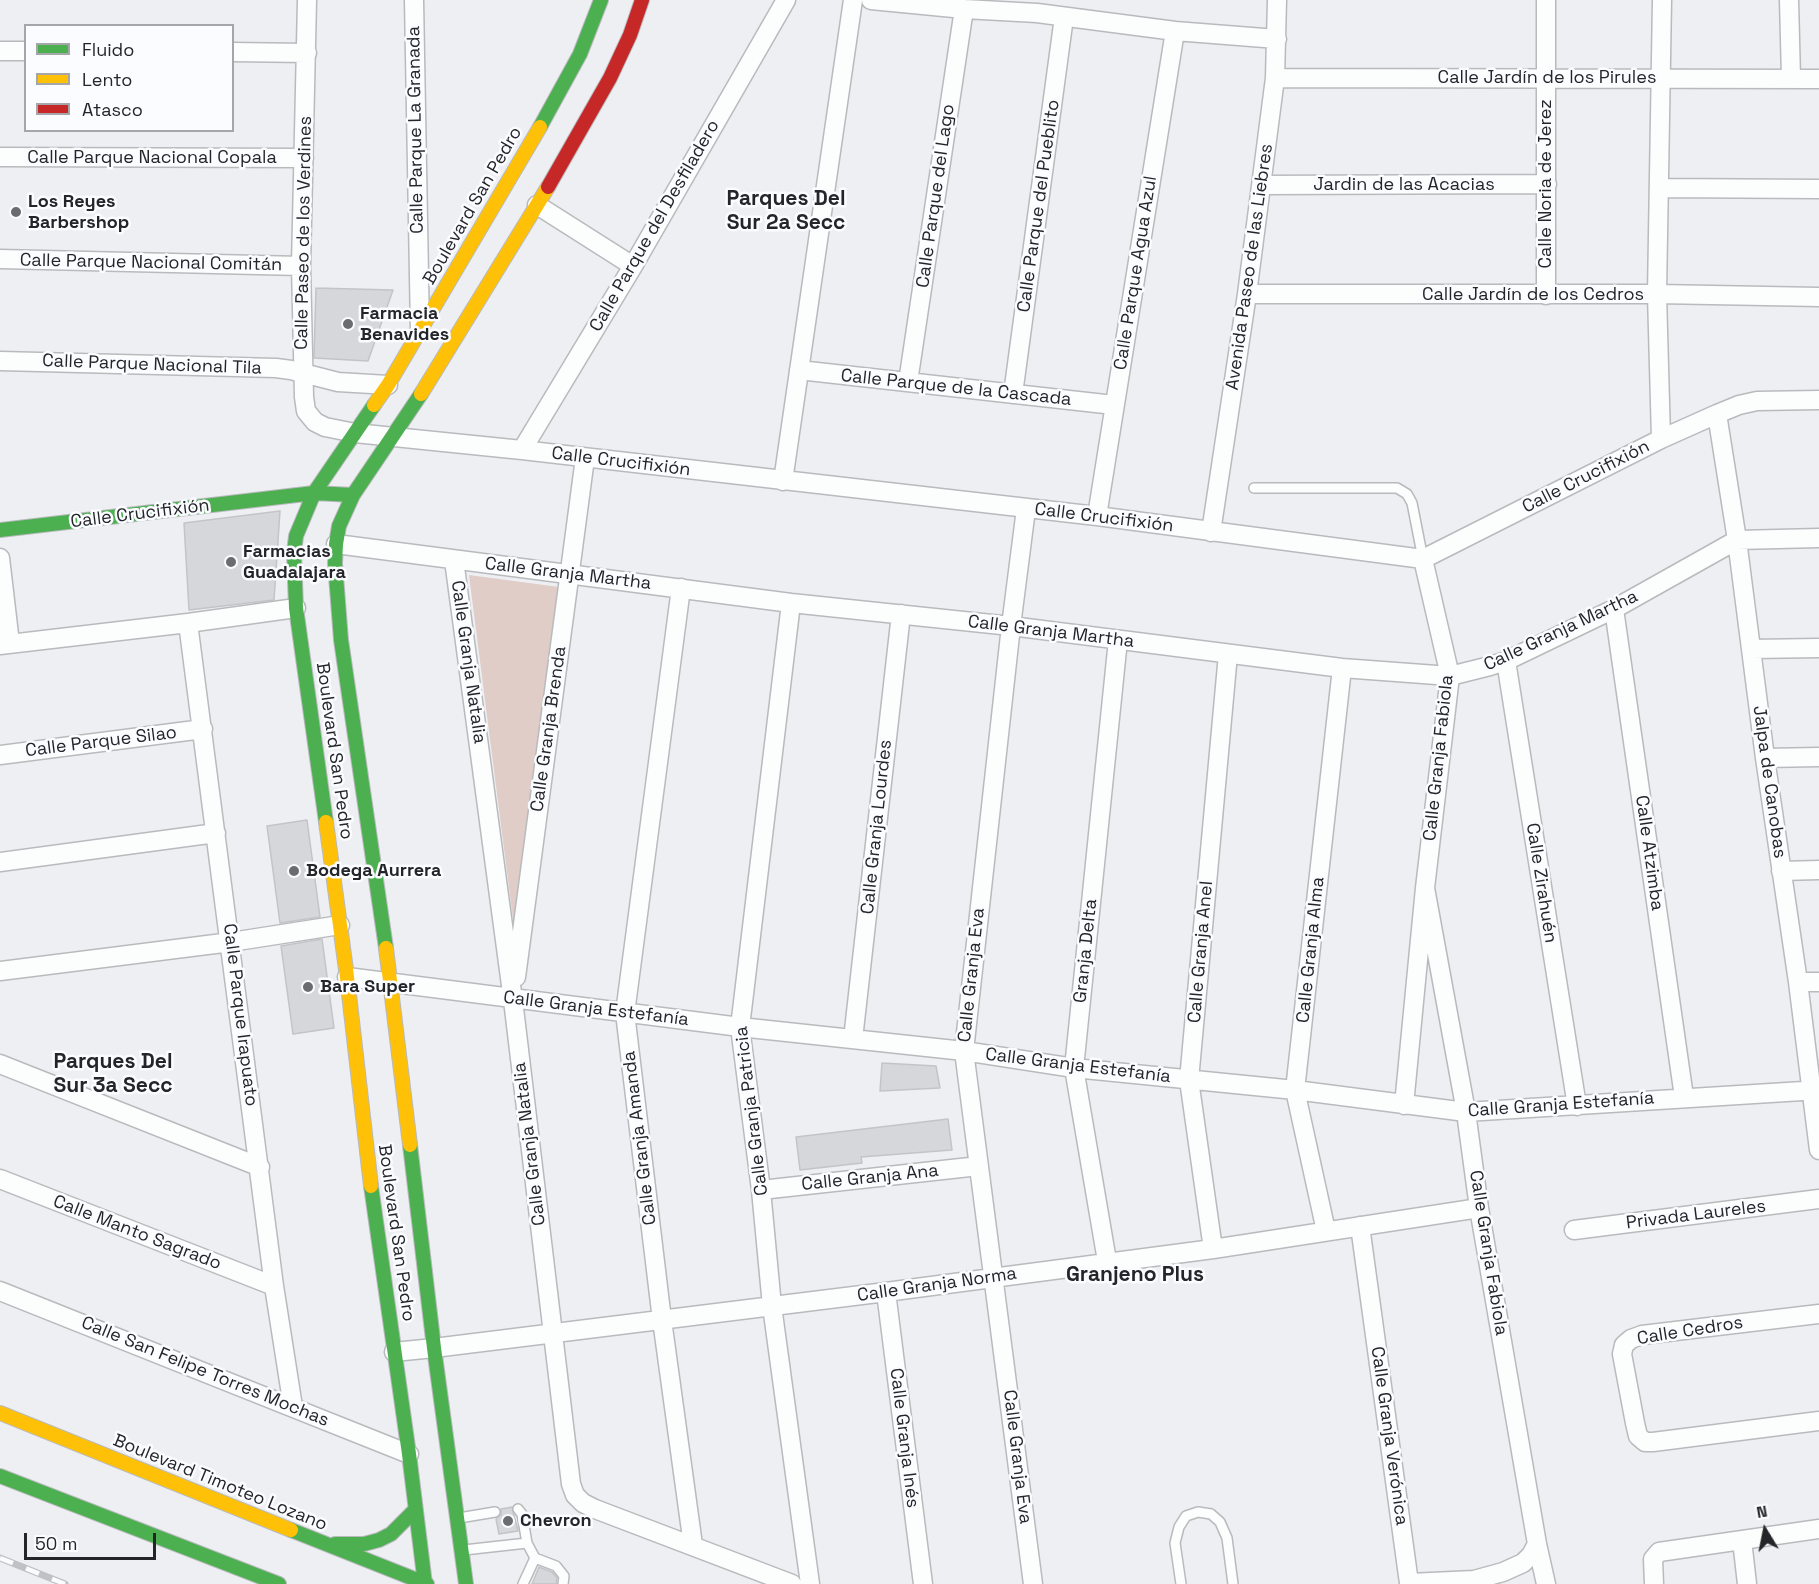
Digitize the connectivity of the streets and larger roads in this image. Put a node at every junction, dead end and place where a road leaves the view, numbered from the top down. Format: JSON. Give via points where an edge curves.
{"nodes":[{"id":1,"x":307,"y":0,"type":"edge"},
{"id":2,"x":414,"y":0,"type":"edge"},
{"id":3,"x":601,"y":0,"type":"edge"},
{"id":4,"x":642,"y":0,"type":"edge"},
{"id":5,"x":786,"y":0,"type":"edge"},
{"id":6,"x":853,"y":0,"type":"edge"},
{"id":7,"x":871,"y":0,"type":"edge"},
{"id":8,"x":1277,"y":0,"type":"edge"},
{"id":9,"x":1546,"y":0,"type":"edge"},
{"id":10,"x":1662,"y":0,"type":"edge"},
{"id":11,"x":1789,"y":0,"type":"edge"},
{"id":12,"x":912,"y":2,"type":"edge"},
{"id":13,"x":1038,"y":7,"type":"edge"},
{"id":14,"x":964,"y":9,"type":"junction"},
{"id":15,"x":1064,"y":17,"type":"junction"},
{"id":16,"x":1175,"y":31,"type":"junction"},
{"id":17,"x":1277,"y":39,"type":"junction"},
{"id":18,"x":0,"y":51,"type":"edge"},
{"id":19,"x":24,"y":51,"type":"edge"},
{"id":20,"x":234,"y":52,"type":"edge"},
{"id":21,"x":307,"y":53,"type":"junction"},
{"id":22,"x":1275,"y":78,"type":"junction"},
{"id":23,"x":1546,"y":78,"type":"junction"},
{"id":24,"x":1661,"y":78,"type":"junction"},
{"id":25,"x":1791,"y":78,"type":"junction"},
{"id":26,"x":1819,"y":79,"type":"edge"},
{"id":27,"x":0,"y":157,"type":"edge"},
{"id":28,"x":304,"y":158,"type":"junction"},
{"id":29,"x":1547,"y":184,"type":"junction"},
{"id":30,"x":1262,"y":185,"type":"junction"},
{"id":31,"x":1660,"y":188,"type":"junction"},
{"id":32,"x":1819,"y":189,"type":"edge"},
{"id":33,"x":537,"y":206,"type":"junction"},
{"id":34,"x":0,"y":259,"type":"edge"},
{"id":35,"x":301,"y":266,"type":"junction"},
{"id":36,"x":633,"y":266,"type":"junction"},
{"id":37,"x":1246,"y":294,"type":"junction"},
{"id":38,"x":1657,"y":294,"type":"junction"},
{"id":39,"x":1546,"y":295,"type":"junction"},
{"id":40,"x":1819,"y":297,"type":"edge"},
{"id":41,"x":420,"y":333,"type":"junction"},
{"id":42,"x":0,"y":361,"type":"edge"},
{"id":43,"x":799,"y":370,"type":"junction"},
{"id":44,"x":303,"y":373,"type":"junction"},
{"id":45,"x":908,"y":382,"type":"junction"},
{"id":46,"x":388,"y":385,"type":"junction"},
{"id":47,"x":1013,"y":394,"type":"junction"},
{"id":48,"x":1819,"y":400,"type":"edge"},
{"id":49,"x":1114,"y":405,"type":"junction"},
{"id":50,"x":1717,"y":414,"type":"junction"},
{"id":51,"x":355,"y":433,"type":"junction"},
{"id":52,"x":394,"y":436,"type":"junction"},
{"id":53,"x":1661,"y":439,"type":"junction"},
{"id":54,"x":522,"y":450,"type":"junction"},
{"id":55,"x":585,"y":458,"type":"junction"},
{"id":56,"x":783,"y":481,"type":"junction"},
{"id":57,"x":314,"y":493,"type":"junction"},
{"id":58,"x":352,"y":495,"type":"junction"},
{"id":59,"x":1026,"y":509,"type":"junction"},
{"id":60,"x":1097,"y":516,"type":"junction"},
{"id":61,"x":0,"y":530,"type":"edge"},
{"id":62,"x":1211,"y":532,"type":"junction"},
{"id":63,"x":1819,"y":538,"type":"edge"},
{"id":64,"x":1737,"y":540,"type":"junction"},
{"id":65,"x":336,"y":544,"type":"junction"},
{"id":66,"x":0,"y":558,"type":"edge"},
{"id":67,"x":1424,"y":559,"type":"junction"},
{"id":68,"x":454,"y":560,"type":"junction"},
{"id":69,"x":570,"y":573,"type":"junction"},
{"id":70,"x":681,"y":588,"type":"junction"},
{"id":71,"x":791,"y":603,"type":"junction"},
{"id":72,"x":296,"y":608,"type":"junction"},
{"id":73,"x":1614,"y":609,"type":"junction"},
{"id":74,"x":901,"y":614,"type":"junction"},
{"id":75,"x":188,"y":623,"type":"junction"},
{"id":76,"x":1011,"y":626,"type":"junction"},
{"id":77,"x":1118,"y":640,"type":"junction"},
{"id":78,"x":5,"y":644,"type":"edge"},
{"id":79,"x":1819,"y":648,"type":"edge"},
{"id":80,"x":1751,"y":649,"type":"junction"},
{"id":81,"x":1228,"y":654,"type":"junction"},
{"id":82,"x":1506,"y":661,"type":"junction"},
{"id":83,"x":1342,"y":668,"type":"junction"},
{"id":84,"x":1450,"y":676,"type":"junction"},
{"id":85,"x":203,"y":729,"type":"junction"},
{"id":86,"x":0,"y":755,"type":"edge"},
{"id":87,"x":1819,"y":757,"type":"edge"},
{"id":88,"x":1765,"y":758,"type":"junction"},
{"id":89,"x":216,"y":833,"type":"junction"},
{"id":90,"x":0,"y":862,"type":"edge"},
{"id":91,"x":1819,"y":870,"type":"edge"},
{"id":92,"x":1781,"y":871,"type":"junction"},
{"id":93,"x":1425,"y":888,"type":"junction"},
{"id":94,"x":340,"y":925,"type":"junction"},
{"id":95,"x":231,"y":942,"type":"junction"},
{"id":96,"x":0,"y":971,"type":"edge"},
{"id":97,"x":347,"y":977,"type":"junction"},
{"id":98,"x":391,"y":982,"type":"junction"},
{"id":99,"x":1798,"y":982,"type":"junction"},
{"id":100,"x":1819,"y":982,"type":"edge"},
{"id":101,"x":513,"y":1000,"type":"junction"},
{"id":102,"x":625,"y":1013,"type":"junction"},
{"id":103,"x":740,"y":1027,"type":"junction"},
{"id":104,"x":853,"y":1039,"type":"junction"},
{"id":105,"x":964,"y":1051,"type":"junction"},
{"id":106,"x":0,"y":1064,"type":"edge"},
{"id":107,"x":1074,"y":1068,"type":"junction"},
{"id":108,"x":1189,"y":1080,"type":"junction"},
{"id":109,"x":1295,"y":1090,"type":"junction"},
{"id":110,"x":1816,"y":1090,"type":"edge"},
{"id":111,"x":1684,"y":1097,"type":"junction"},
{"id":112,"x":1404,"y":1105,"type":"junction"},
{"id":113,"x":1577,"y":1106,"type":"junction"},
{"id":114,"x":1466,"y":1112,"type":"junction"},
{"id":115,"x":1819,"y":1150,"type":"edge"},
{"id":116,"x":978,"y":1166,"type":"junction"},
{"id":117,"x":260,"y":1167,"type":"junction"},
{"id":118,"x":0,"y":1179,"type":"edge"},
{"id":119,"x":761,"y":1191,"type":"junction"},
{"id":120,"x":1819,"y":1199,"type":"edge"},
{"id":121,"x":1479,"y":1208,"type":"junction"},
{"id":122,"x":1360,"y":1226,"type":"junction"},
{"id":123,"x":1574,"y":1230,"type":"dead end"},
{"id":124,"x":1326,"y":1231,"type":"junction"},
{"id":125,"x":1213,"y":1249,"type":"junction"},
{"id":126,"x":1107,"y":1261,"type":"junction"},
{"id":127,"x":993,"y":1278,"type":"junction"},
{"id":128,"x":274,"y":1286,"type":"junction"},
{"id":129,"x":0,"y":1291,"type":"edge"},
{"id":130,"x":886,"y":1292,"type":"junction"},
{"id":131,"x":772,"y":1306,"type":"junction"},
{"id":132,"x":1819,"y":1314,"type":"edge"},
{"id":133,"x":662,"y":1320,"type":"junction"},
{"id":134,"x":551,"y":1333,"type":"junction"},
{"id":135,"x":434,"y":1348,"type":"junction"},
{"id":136,"x":394,"y":1352,"type":"junction"},
{"id":137,"x":292,"y":1407,"type":"junction"},
{"id":138,"x":0,"y":1413,"type":"edge"},
{"id":139,"x":1819,"y":1421,"type":"edge"},
{"id":140,"x":409,"y":1454,"type":"junction"},
{"id":141,"x":0,"y":1476,"type":"edge"},
{"id":142,"x":415,"y":1510,"type":"junction"},
{"id":143,"x":1819,"y":1530,"type":"edge"},
{"id":144,"x":1742,"y":1540,"type":"junction"},
{"id":145,"x":325,"y":1544,"type":"junction"},
{"id":146,"x":1537,"y":1544,"type":"junction"},
{"id":147,"x":693,"y":1545,"type":"junction"},
{"id":148,"x":1474,"y":1582,"type":"edge"},
{"id":149,"x":279,"y":1584,"type":"edge"},
{"id":150,"x":426,"y":1584,"type":"edge"},
{"id":151,"x":466,"y":1584,"type":"edge"},
{"id":152,"x":792,"y":1584,"type":"edge"},
{"id":153,"x":810,"y":1584,"type":"edge"},
{"id":154,"x":923,"y":1584,"type":"edge"},
{"id":155,"x":1033,"y":1584,"type":"edge"},
{"id":156,"x":1409,"y":1584,"type":"edge"},
{"id":157,"x":1546,"y":1584,"type":"edge"},
{"id":158,"x":1654,"y":1584,"type":"edge"},
{"id":159,"x":1747,"y":1584,"type":"edge"}],
"edges":[{"from":1,"to":21,"type":"street","name":"Calle Paseo de los Verdines"},
{"from":2,"to":41,"type":"street","name":"Calle Parque La Granada"},
{"from":3,"to":41,"type":"street","name":"Boulevard San Pedro","via":[[580,54],[550,110]]},
{"from":4,"to":33,"type":"street","via":[[610,78]]},
{"from":5,"to":36,"type":"street","name":"Calle Parque del Desfiladero"},
{"from":6,"to":43,"type":"street"},
{"from":7,"to":12,"type":"street"},
{"from":8,"to":17,"type":"street","name":"Avenida Paseo de las Liebres"},
{"from":9,"to":23,"type":"street","name":"Calle Noria de Jerez"},
{"from":10,"to":24,"type":"street"},
{"from":11,"to":25,"type":"street"},
{"from":12,"to":14,"type":"street"},
{"from":13,"to":14,"type":"street"},
{"from":13,"to":15,"type":"street"},
{"from":14,"to":45,"type":"street","name":"Calle Parque del Lago"},
{"from":15,"to":16,"type":"street"},
{"from":15,"to":47,"type":"street","name":"Calle Parque del Pueblito"},
{"from":16,"to":17,"type":"street"},
{"from":16,"to":49,"type":"street","name":"Calle Parque Agua Azul"},
{"from":17,"to":22,"type":"street","name":"Avenida Paseo de las Liebres"},
{"from":18,"to":19,"type":"street"},
{"from":20,"to":21,"type":"street"},
{"from":21,"to":28,"type":"street","name":"Calle Paseo de los Verdines"},
{"from":22,"to":23,"type":"street","name":"Calle Jardín de los Pirules"},
{"from":22,"to":30,"type":"street","name":"Avenida Paseo de las Liebres"},
{"from":23,"to":24,"type":"street","name":"Calle Jardín de los Pirules"},
{"from":23,"to":29,"type":"street","name":"Calle Noria de Jerez"},
{"from":24,"to":25,"type":"street","name":"Calle Jardín de los Pirules"},
{"from":24,"to":31,"type":"street"},
{"from":25,"to":26,"type":"street","name":"Calle Jardín de los Pirules"},
{"from":27,"to":28,"type":"street","name":"Calle Parque Nacional Copala"},
{"from":28,"to":35,"type":"street","name":"Calle Paseo de los Verdines"},
{"from":29,"to":30,"type":"street","name":"Jardin de las Acacias"},
{"from":29,"to":39,"type":"street","name":"Calle Noria de Jerez"},
{"from":30,"to":37,"type":"street","name":"Avenida Paseo de las Liebres"},
{"from":31,"to":32,"type":"street"},
{"from":31,"to":38,"type":"street"},
{"from":33,"to":36,"type":"street"},
{"from":33,"to":52,"type":"street","name":"Boulevard San Pedro"},
{"from":34,"to":35,"type":"street","name":"Calle Parque Nacional Comitán"},
{"from":35,"to":44,"type":"street","name":"Calle Paseo de los Verdines"},
{"from":36,"to":54,"type":"street","name":"Calle Parque del Desfiladero"},
{"from":37,"to":39,"type":"street","name":"Calle Jardín de los Cedros"},
{"from":37,"to":62,"type":"street","name":"Avenida Paseo de las Liebres"},
{"from":38,"to":39,"type":"street","name":"Calle Jardín de los Cedros"},
{"from":38,"to":40,"type":"street","name":"Calle Jardín de los Cedros"},
{"from":38,"to":53,"type":"street"},
{"from":41,"to":46,"type":"street","name":"Boulevard San Pedro"},
{"from":42,"to":44,"type":"street","name":"Calle Parque Nacional Tila","via":[[276,368]]},
{"from":43,"to":45,"type":"street","name":"Calle Parque de la Cascada"},
{"from":43,"to":56,"type":"street"},
{"from":44,"to":46,"type":"street","name":"Calle Parque Nacional Tila","via":[[338,382]]},
{"from":44,"to":51,"type":"street","name":"Calle Paseo de los Verdines","via":[[306,411],[315,422]]},
{"from":45,"to":47,"type":"street","name":"Calle Parque de la Cascada"},
{"from":46,"to":51,"type":"street","name":"Boulevard San Pedro"},
{"from":47,"to":49,"type":"street","name":"Calle Parque de la Cascada"},
{"from":48,"to":50,"type":"street","name":"Calle Crucifixión","via":[[1757,401]]},
{"from":49,"to":60,"type":"street","name":"Calle Parque Agua Azul"},
{"from":50,"to":53,"type":"street","name":"Calle Crucifixión"},
{"from":50,"to":64,"type":"street","name":"Jalpa de Canobas"},
{"from":51,"to":52,"type":"street","name":"Calle Crucifixión"},
{"from":51,"to":57,"type":"street","name":"Boulevard San Pedro"},
{"from":52,"to":54,"type":"street","name":"Calle Crucifixión"},
{"from":52,"to":58,"type":"street","name":"Boulevard San Pedro"},
{"from":53,"to":67,"type":"street","name":"Calle Crucifixión"},
{"from":54,"to":55,"type":"street","name":"Calle Crucifixión"},
{"from":55,"to":56,"type":"street","name":"Calle Crucifixión"},
{"from":55,"to":69,"type":"street","name":"Calle Granja Brenda"},
{"from":56,"to":59,"type":"street","name":"Calle Crucifixión"},
{"from":57,"to":58,"type":"street","name":"Calle Crucifixión"},
{"from":57,"to":61,"type":"street","name":"Calle Crucifixión"},
{"from":57,"to":72,"type":"street","name":"Boulevard San Pedro","via":[[294,552]]},
{"from":58,"to":65,"type":"street","name":"Boulevard San Pedro","via":[[339,525]]},
{"from":59,"to":60,"type":"street","name":"Calle Crucifixión"},
{"from":59,"to":76,"type":"street","name":"Calle Granja Eva"},
{"from":60,"to":62,"type":"street","name":"Calle Crucifixión"},
{"from":62,"to":67,"type":"street","name":"Calle Crucifixión"},
{"from":63,"to":64,"type":"street"},
{"from":64,"to":73,"type":"street","name":"Calle Granja Martha"},
{"from":64,"to":80,"type":"street","name":"Jalpa de Canobas"},
{"from":65,"to":68,"type":"street","name":"Calle Granja Martha"},
{"from":65,"to":98,"type":"street","name":"Boulevard San Pedro","via":[[341,640]]},
{"from":66,"to":78,"type":"street"},
{"from":67,"to":84,"type":"street","name":"Calle Granja Fabiola"},
{"from":68,"to":69,"type":"street","name":"Calle Granja Martha"},
{"from":68,"to":101,"type":"street","name":"Calle Granja Natalia"},
{"from":69,"to":70,"type":"street","name":"Calle Granja Martha"},
{"from":69,"to":101,"type":"street","name":"Calle Granja Brenda"},
{"from":70,"to":71,"type":"street","name":"Calle Granja Martha"},
{"from":70,"to":102,"type":"street","name":"Calle Granja Amanda"},
{"from":71,"to":74,"type":"street","name":"Calle Granja Martha"},
{"from":71,"to":103,"type":"street","name":"Calle Granja Patricia"},
{"from":72,"to":75,"type":"street"},
{"from":72,"to":94,"type":"street","name":"Boulevard San Pedro"},
{"from":73,"to":82,"type":"street","name":"Calle Granja Martha"},
{"from":73,"to":111,"type":"street","name":"Calle Atzimba"},
{"from":74,"to":76,"type":"street","name":"Calle Granja Martha"},
{"from":74,"to":104,"type":"street","name":"Calle Granja Lourdes"},
{"from":75,"to":78,"type":"street"},
{"from":75,"to":85,"type":"street","name":"Calle Parque Irapuato"},
{"from":76,"to":77,"type":"street","name":"Calle Granja Martha"},
{"from":76,"to":105,"type":"street","name":"Calle Granja Eva"},
{"from":77,"to":81,"type":"street","name":"Calle Granja Martha"},
{"from":77,"to":107,"type":"street","name":"Granja Delta"},
{"from":79,"to":80,"type":"street"},
{"from":80,"to":88,"type":"street","name":"Jalpa de Canobas"},
{"from":81,"to":83,"type":"street","name":"Calle Granja Martha"},
{"from":81,"to":108,"type":"street","name":"Calle Granja Anel"},
{"from":82,"to":84,"type":"street","name":"Calle Granja Martha"},
{"from":82,"to":113,"type":"street","name":"Calle Zirahuén"},
{"from":83,"to":84,"type":"street","name":"Calle Granja Martha"},
{"from":83,"to":109,"type":"street","name":"Calle Granja Alma"},
{"from":84,"to":93,"type":"street","name":"Calle Granja Fabiola"},
{"from":85,"to":86,"type":"street","name":"Calle Parque Silao"},
{"from":85,"to":89,"type":"street","name":"Calle Parque Irapuato"},
{"from":87,"to":88,"type":"street"},
{"from":88,"to":92,"type":"street","name":"Jalpa de Canobas"},
{"from":89,"to":90,"type":"street"},
{"from":89,"to":95,"type":"street","name":"Calle Parque Irapuato"},
{"from":91,"to":92,"type":"street"},
{"from":92,"to":99,"type":"street","name":"Jalpa de Canobas"},
{"from":93,"to":112,"type":"street","name":"Calle Granja Fabiola"},
{"from":93,"to":114,"type":"street","name":"Calle Granja Fabiola"},
{"from":94,"to":95,"type":"street"},
{"from":94,"to":97,"type":"street","name":"Boulevard San Pedro"},
{"from":95,"to":96,"type":"street"},
{"from":95,"to":117,"type":"street","name":"Calle Parque Irapuato"},
{"from":97,"to":98,"type":"street","name":"Calle Granja Estefanía"},
{"from":97,"to":136,"type":"street","name":"Boulevard San Pedro"},
{"from":98,"to":101,"type":"street","name":"Calle Granja Estefanía"},
{"from":98,"to":135,"type":"street","name":"Boulevard San Pedro"},
{"from":99,"to":100,"type":"street"},
{"from":99,"to":110,"type":"street","name":"Jalpa de Canobas"},
{"from":101,"to":102,"type":"street","name":"Calle Granja Estefanía"},
{"from":101,"to":134,"type":"street","name":"Calle Granja Natalia"},
{"from":102,"to":103,"type":"street","name":"Calle Granja Estefanía"},
{"from":102,"to":133,"type":"street","name":"Calle Granja Amanda"},
{"from":103,"to":104,"type":"street","name":"Calle Granja Estefanía"},
{"from":103,"to":119,"type":"street","name":"Calle Granja Patricia"},
{"from":104,"to":105,"type":"street","name":"Calle Granja Estefanía"},
{"from":105,"to":107,"type":"street","name":"Calle Granja Estefanía"},
{"from":105,"to":116,"type":"street","name":"Calle Granja Eva"},
{"from":106,"to":117,"type":"street"},
{"from":107,"to":108,"type":"street","name":"Calle Granja Estefanía"},
{"from":107,"to":126,"type":"street","name":"Granja Delta"},
{"from":108,"to":109,"type":"street","name":"Calle Granja Estefanía"},
{"from":108,"to":125,"type":"street","name":"Calle Granja Anel"},
{"from":109,"to":112,"type":"street","name":"Calle Granja Estefanía"},
{"from":109,"to":124,"type":"street","name":"Calle Granja Alma"},
{"from":110,"to":111,"type":"street","name":"Calle Granja Estefanía"},
{"from":110,"to":115,"type":"street","name":"Jalpa de Canobas"},
{"from":111,"to":113,"type":"street","name":"Calle Granja Estefanía"},
{"from":112,"to":114,"type":"street","name":"Calle Granja Estefanía"},
{"from":113,"to":114,"type":"street","name":"Calle Granja Estefanía"},
{"from":114,"to":121,"type":"street","name":"Calle Granja Fabiola"},
{"from":116,"to":119,"type":"street","name":"Calle Granja Ana"},
{"from":116,"to":127,"type":"street","name":"Calle Granja Eva"},
{"from":117,"to":128,"type":"street","name":"Calle Parque Irapuato"},
{"from":118,"to":128,"type":"street","name":"Calle Manto Sagrado"},
{"from":119,"to":131,"type":"street","name":"Calle Granja Patricia"},
{"from":120,"to":123,"type":"street","name":"Privada Laureles"},
{"from":121,"to":122,"type":"street","name":"Calle Granja Norma"},
{"from":121,"to":146,"type":"street","name":"Calle Granja Fabiola"},
{"from":122,"to":124,"type":"street","name":"Calle Granja Norma"},
{"from":122,"to":156,"type":"street","name":"Calle Granja Verónica"},
{"from":124,"to":125,"type":"street","name":"Calle Granja Norma"},
{"from":125,"to":126,"type":"street","name":"Calle Granja Norma"},
{"from":126,"to":127,"type":"street","name":"Calle Granja Norma"},
{"from":127,"to":130,"type":"street","name":"Calle Granja Norma"},
{"from":127,"to":155,"type":"street","name":"Calle Granja Eva"},
{"from":128,"to":137,"type":"street","name":"Calle Parque Irapuato"},
{"from":129,"to":137,"type":"street","name":"Calle San Felipe Torres Mochas"},
{"from":130,"to":131,"type":"street","name":"Calle Granja Norma"},
{"from":130,"to":154,"type":"street","name":"Calle Granja Inés"},
{"from":131,"to":133,"type":"street","name":"Calle Granja Norma"},
{"from":131,"to":153,"type":"street","name":"Calle Granja Patricia"},
{"from":132,"to":139,"type":"street","name":"Calle Cedros","via":[[1642,1335],[1624,1345],[1622,1354],[1638,1437],[1645,1442]]},
{"from":133,"to":134,"type":"street","name":"Calle Granja Norma"},
{"from":133,"to":147,"type":"street","name":"Calle Granja Amanda"},
{"from":134,"to":135,"type":"street","name":"Calle Granja Norma"},
{"from":134,"to":147,"type":"street","name":"Calle Granja Natalia","via":[[575,1495],[595,1509]]},
{"from":135,"to":136,"type":"street","name":"Calle Granja Norma"},
{"from":135,"to":151,"type":"street","name":"Boulevard San Pedro"},
{"from":136,"to":140,"type":"street","name":"Boulevard San Pedro"},
{"from":137,"to":140,"type":"street","name":"Calle San Felipe Torres Mochas"},
{"from":138,"to":145,"type":"street","name":"Boulevard Timoteo Lozano"},
{"from":140,"to":142,"type":"street","name":"Boulevard San Pedro"},
{"from":141,"to":149,"type":"street"},
{"from":142,"to":145,"type":"street","via":[[392,1534],[379,1540]]},
{"from":142,"to":150,"type":"street","name":"Boulevard San Pedro"},
{"from":143,"to":144,"type":"street"},
{"from":144,"to":158,"type":"street","via":[[1659,1552],[1653,1559]]},
{"from":144,"to":159,"type":"street"},
{"from":145,"to":150,"type":"street","name":"Boulevard Timoteo Lozano"},
{"from":146,"to":148,"type":"street","via":[[1523,1563]]},
{"from":146,"to":157,"type":"street","name":"Calle Granja Fabiola"},
{"from":147,"to":152,"type":"street","name":"Calle Granja Natalia"},
{"from":148,"to":156,"type":"street","name":"Calle Granja Verónica"}]}
